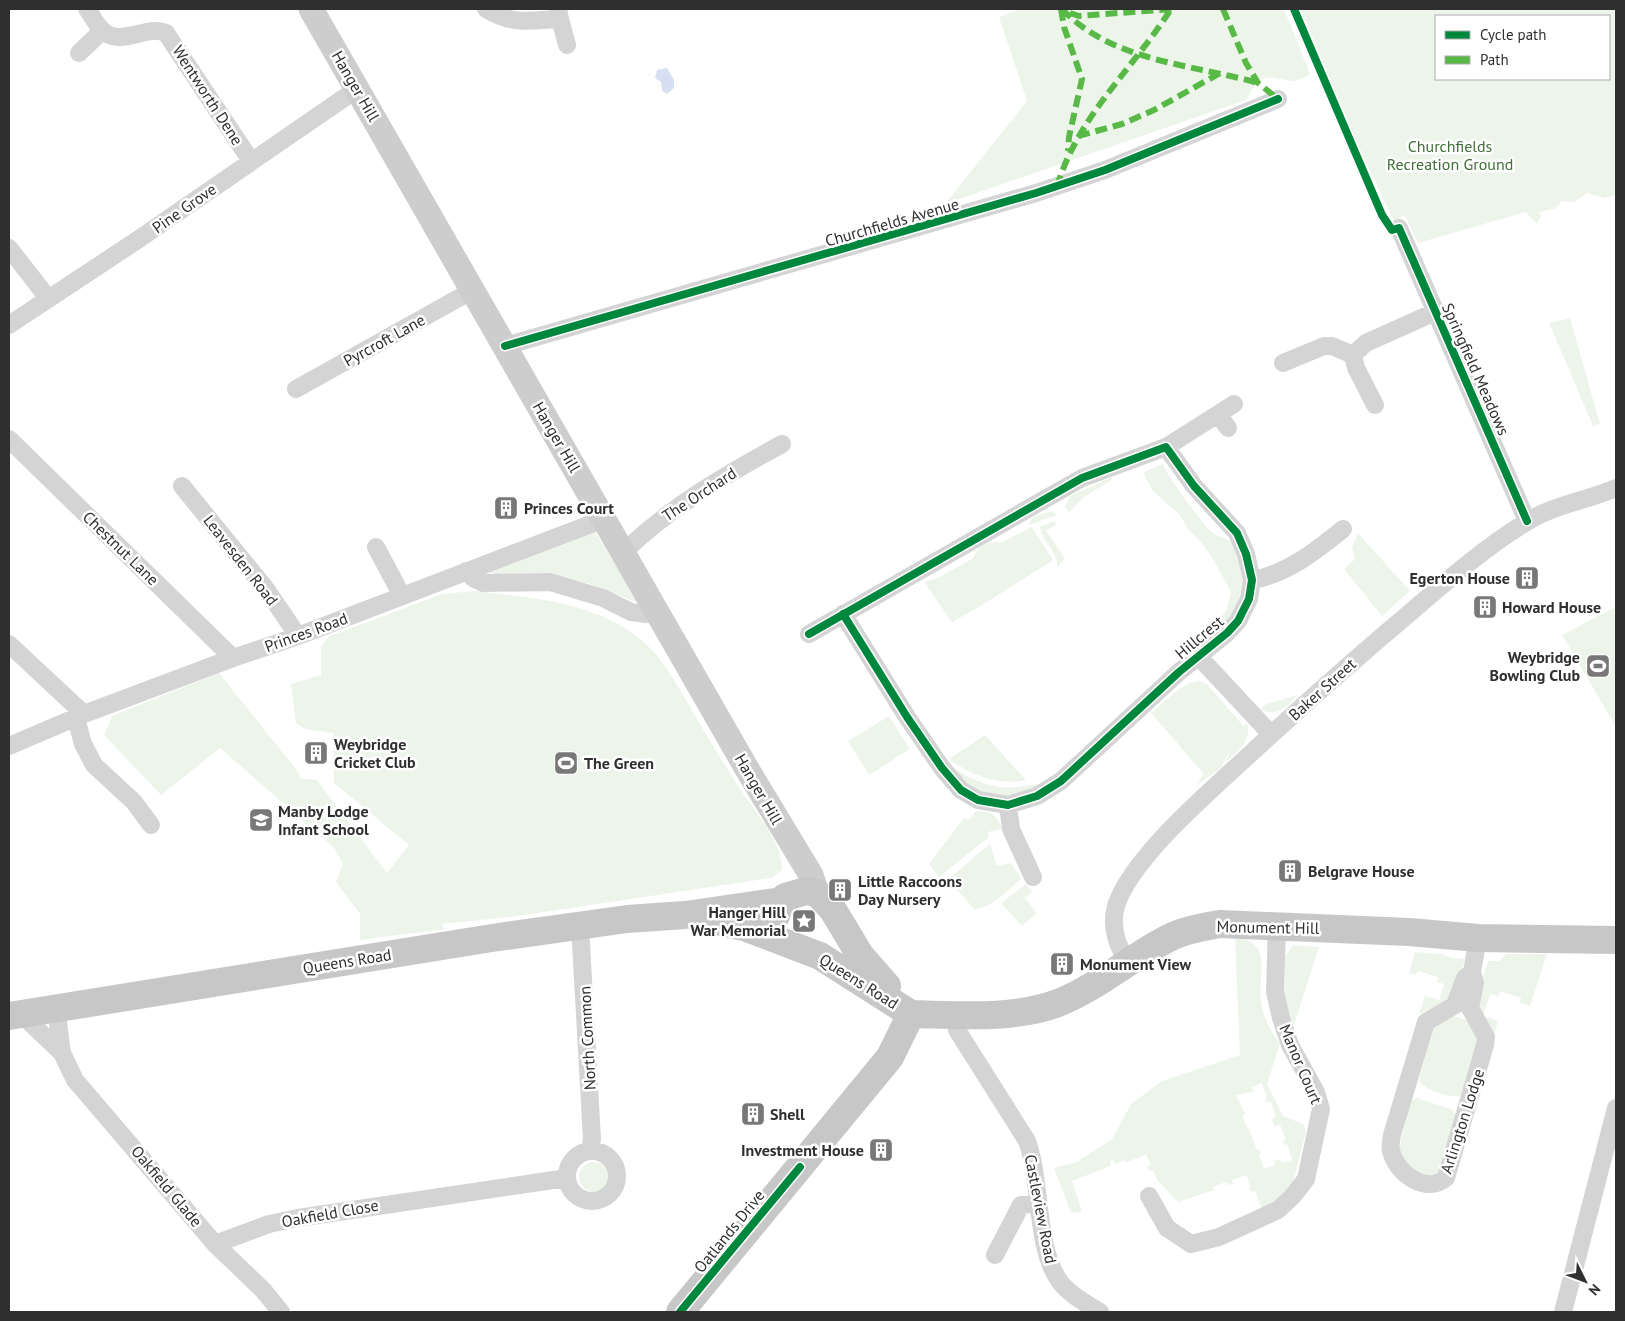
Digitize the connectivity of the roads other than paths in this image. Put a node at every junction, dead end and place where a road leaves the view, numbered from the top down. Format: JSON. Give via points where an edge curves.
{"nodes":[{"id":1,"x":87,"y":9,"type":"edge"},
{"id":2,"x":311,"y":9,"type":"edge"},
{"id":3,"x":486,"y":9,"type":"edge"},
{"id":4,"x":559,"y":14,"type":"edge"},
{"id":5,"x":102,"y":31,"type":"junction"},
{"id":6,"x":567,"y":45,"type":"dead end"},
{"id":7,"x":79,"y":53,"type":"dead end"},
{"id":8,"x":357,"y":89,"type":"junction"},
{"id":9,"x":1278,"y":99,"type":"dead end"},
{"id":10,"x":251,"y":161,"type":"junction"},
{"id":11,"x":1400,"y":228,"type":"dead end"},
{"id":12,"x":9,"y":248,"type":"edge"},
{"id":13,"x":473,"y":290,"type":"junction"},
{"id":14,"x":48,"y":298,"type":"junction"},
{"id":15,"x":1435,"y":312,"type":"junction"},
{"id":16,"x":9,"y":325,"type":"edge"},
{"id":17,"x":505,"y":346,"type":"junction"},
{"id":18,"x":1353,"y":355,"type":"junction"},
{"id":19,"x":1284,"y":363,"type":"dead end"},
{"id":20,"x":296,"y":389,"type":"dead end"},
{"id":21,"x":1234,"y":404,"type":"dead end"},
{"id":22,"x":1375,"y":405,"type":"dead end"},
{"id":23,"x":9,"y":440,"type":"edge"},
{"id":24,"x":782,"y":444,"type":"dead end"},
{"id":25,"x":1166,"y":447,"type":"junction"},
{"id":26,"x":182,"y":486,"type":"dead end"},
{"id":27,"x":1616,"y":488,"type":"edge"},
{"id":28,"x":604,"y":519,"type":"junction"},
{"id":29,"x":1527,"y":521,"type":"junction"},
{"id":30,"x":1344,"y":529,"type":"dead end"},
{"id":31,"x":376,"y":548,"type":"dead end"},
{"id":32,"x":621,"y":549,"type":"junction"},
{"id":33,"x":466,"y":572,"type":"junction"},
{"id":34,"x":1252,"y":580,"type":"junction"},
{"id":35,"x":402,"y":596,"type":"junction"},
{"id":36,"x":657,"y":611,"type":"junction"},
{"id":37,"x":843,"y":614,"type":"junction"},
{"id":38,"x":809,"y":634,"type":"dead end"},
{"id":39,"x":298,"y":636,"type":"junction"},
{"id":40,"x":9,"y":644,"type":"edge"},
{"id":41,"x":1199,"y":657,"type":"junction"},
{"id":42,"x":233,"y":658,"type":"junction"},
{"id":43,"x":80,"y":716,"type":"junction"},
{"id":44,"x":1271,"y":734,"type":"junction"},
{"id":45,"x":9,"y":746,"type":"edge"},
{"id":46,"x":1008,"y":805,"type":"junction"},
{"id":47,"x":150,"y":825,"type":"dead end"},
{"id":48,"x":1033,"y":877,"type":"dead end"},
{"id":49,"x":801,"y":888,"type":"junction"},
{"id":50,"x":685,"y":915,"type":"junction"},
{"id":51,"x":836,"y":915,"type":"junction"},
{"id":52,"x":580,"y":926,"type":"junction"},
{"id":53,"x":1277,"y":926,"type":"junction"},
{"id":54,"x":1478,"y":938,"type":"junction"},
{"id":55,"x":779,"y":940,"type":"junction"},
{"id":56,"x":1616,"y":940,"type":"edge"},
{"id":57,"x":810,"y":951,"type":"junction"},
{"id":58,"x":1128,"y":962,"type":"junction"},
{"id":59,"x":1472,"y":972,"type":"junction"},
{"id":60,"x":56,"y":1008,"type":"junction"},
{"id":61,"x":911,"y":1014,"type":"junction"},
{"id":62,"x":955,"y":1014,"type":"junction"},
{"id":63,"x":15,"y":1015,"type":"edge"},
{"id":64,"x":62,"y":1053,"type":"junction"},
{"id":65,"x":1616,"y":1108,"type":"edge"},
{"id":66,"x":590,"y":1151,"type":"junction"},
{"id":67,"x":567,"y":1178,"type":"junction"},
{"id":68,"x":1149,"y":1196,"type":"dead end"},
{"id":69,"x":1038,"y":1203,"type":"junction"},
{"id":70,"x":215,"y":1244,"type":"junction"},
{"id":71,"x":995,"y":1255,"type":"dead end"},
{"id":72,"x":281,"y":1312,"type":"edge"},
{"id":73,"x":680,"y":1312,"type":"edge"},
{"id":74,"x":1100,"y":1312,"type":"edge"},
{"id":75,"x":1563,"y":1312,"type":"edge"}],
"edges":[{"from":1,"to":5,"type":"street"},
{"from":2,"to":8,"type":"main road","name":"Hanger Hill"},
{"from":3,"to":4,"type":"street","via":[[520,22]]},
{"from":4,"to":6,"type":"street"},
{"from":5,"to":7,"type":"street"},
{"from":5,"to":10,"type":"street","name":"Wentworth Dene","via":[[126,37],[154,30],[166,33]]},
{"from":8,"to":10,"type":"street","name":"Pine Grove"},
{"from":8,"to":13,"type":"main road","name":"Hanger Hill"},
{"from":9,"to":17,"type":"street","name":"Churchfields Avenue","via":[[1105,170],[1036,194]]},
{"from":10,"to":14,"type":"street","name":"Pine Grove"},
{"from":11,"to":15,"type":"street","name":"Springfield Meadows"},
{"from":12,"to":14,"type":"street"},
{"from":13,"to":17,"type":"main road","name":"Hanger Hill"},
{"from":13,"to":20,"type":"street","name":"Pyrcroft Lane"},
{"from":14,"to":16,"type":"street","name":"Pine Grove"},
{"from":15,"to":18,"type":"street","via":[[1366,343]]},
{"from":15,"to":29,"type":"street","name":"Springfield Meadows"},
{"from":17,"to":28,"type":"main road","name":"Hanger Hill"},
{"from":18,"to":19,"type":"street","via":[[1324,346]]},
{"from":18,"to":22,"type":"street"},
{"from":21,"to":25,"type":"street","via":[[1223,421]]},
{"from":23,"to":42,"type":"street","name":"Chestnut Lane"},
{"from":24,"to":32,"type":"street","name":"The Orchard","via":[[700,490]]},
{"from":25,"to":34,"type":"street","name":"Hillcrest","via":[[1194,486],[1237,533]]},
{"from":25,"to":37,"type":"street","via":[[1082,478]]},
{"from":26,"to":39,"type":"street","name":"Leavesden Road","via":[[266,589]]},
{"from":27,"to":29,"type":"street","name":"Baker Street"},
{"from":28,"to":32,"type":"main road","name":"Hanger Hill"},
{"from":28,"to":33,"type":"street","name":"Princes Road"},
{"from":29,"to":44,"type":"street","name":"Baker Street","via":[[1434,592]]},
{"from":30,"to":34,"type":"street","via":[[1281,572]]},
{"from":31,"to":35,"type":"street"},
{"from":32,"to":36,"type":"main road","name":"Hanger Hill"},
{"from":33,"to":35,"type":"street","name":"Princes Road"},
{"from":33,"to":36,"type":"street","via":[[483,583],[550,582],[603,598],[630,612],[646,614]]},
{"from":34,"to":41,"type":"street","name":"Hillcrest","via":[[1249,599],[1238,620]]},
{"from":35,"to":39,"type":"street","name":"Princes Road"},
{"from":36,"to":49,"type":"main road","name":"Hanger Hill"},
{"from":37,"to":38,"type":"street"},
{"from":37,"to":46,"type":"street","name":"Hillcrest","via":[[942,768],[962,790],[978,800]]},
{"from":39,"to":42,"type":"street","name":"Princes Road"},
{"from":40,"to":43,"type":"street"},
{"from":41,"to":44,"type":"street","name":"Hillcrest"},
{"from":41,"to":46,"type":"street","name":"Hillcrest","via":[[1061,781],[1038,796]]},
{"from":42,"to":43,"type":"street","name":"Princes Road"},
{"from":43,"to":45,"type":"street","name":"Princes Road"},
{"from":43,"to":47,"type":"street","via":[[84,744],[94,765],[134,802]]},
{"from":44,"to":58,"type":"street","name":"Baker Street","via":[[1175,826],[1135,871],[1113,915],[1116,942]]},
{"from":46,"to":48,"type":"street","via":[[1012,829]]},
{"from":49,"to":50,"type":"main road","name":"Queens Road"},
{"from":49,"to":51,"type":"main road","name":"Hanger Hill"},
{"from":49,"to":55,"type":"main road","via":[[776,916]]},
{"from":50,"to":52,"type":"main road","name":"Queens Road"},
{"from":50,"to":55,"type":"main road","name":"Queens Road","via":[[731,923]]},
{"from":51,"to":57,"type":"main road","via":[[826,935]]},
{"from":51,"to":61,"type":"main road","name":"Hanger Hill","via":[[860,955]]},
{"from":52,"to":60,"type":"main road","name":"Queens Road"},
{"from":52,"to":66,"type":"street","name":"North Common","via":[[589,1048]]},
{"from":53,"to":54,"type":"main road","name":"Monument Hill"},
{"from":53,"to":58,"type":"main road","name":"Monument Hill","via":[[1220,924],[1198,928],[1174,936]]},
{"from":53,"to":68,"type":"street","name":"Manor Court","via":[[1275,992],[1281,1018],[1290,1045],[1316,1092],[1321,1109],[1306,1179],[1278,1210],[1219,1238],[1191,1244],[1167,1228]]},
{"from":54,"to":56,"type":"main road","name":"Monument Hill"},
{"from":54,"to":59,"type":"street","name":"Arlington Lodge"},
{"from":55,"to":57,"type":"main road","name":"Queens Road"},
{"from":57,"to":61,"type":"main road","name":"Queens Road"},
{"from":58,"to":62,"type":"main road","name":"Monument Hill","via":[[1092,986],[1050,1006],[1010,1013]]},
{"from":59,"to":59,"type":"street","name":"Arlington Lodge","via":[[1475,983],[1470,1008],[1486,1037],[1485,1046],[1446,1178],[1438,1184],[1426,1185],[1408,1176],[1395,1161],[1391,1149],[1392,1135],[1426,1022],[1455,1005],[1465,978]]},
{"from":60,"to":63,"type":"main road","name":"Queens Road"},
{"from":60,"to":64,"type":"street","name":"Oakfield Glade"},
{"from":61,"to":62,"type":"main road","name":"Monument Hill"},
{"from":61,"to":73,"type":"main road","name":"Oatlands Drive","via":[[890,1057]]},
{"from":62,"to":69,"type":"street","name":"Castleview Road","via":[[958,1030],[1027,1141],[1033,1158]]},
{"from":63,"to":64,"type":"street","name":"Oakfield Glade"},
{"from":64,"to":70,"type":"street","name":"Oakfield Glade","via":[[76,1080]]},
{"from":65,"to":75,"type":"street"},
{"from":66,"to":67,"type":"street","via":[[576,1157]]},
{"from":66,"to":67,"type":"street","via":[[612,1161],[617,1176],[611,1192],[597,1200],[581,1198],[574,1193]]},
{"from":67,"to":70,"type":"street","name":"Oakfield Close","via":[[269,1224]]},
{"from":69,"to":71,"type":"street","via":[[1021,1205]]},
{"from":69,"to":74,"type":"street","name":"Castleview Road","via":[[1050,1265],[1061,1284]]},
{"from":70,"to":72,"type":"street","name":"Oakfield Glade"}]}
